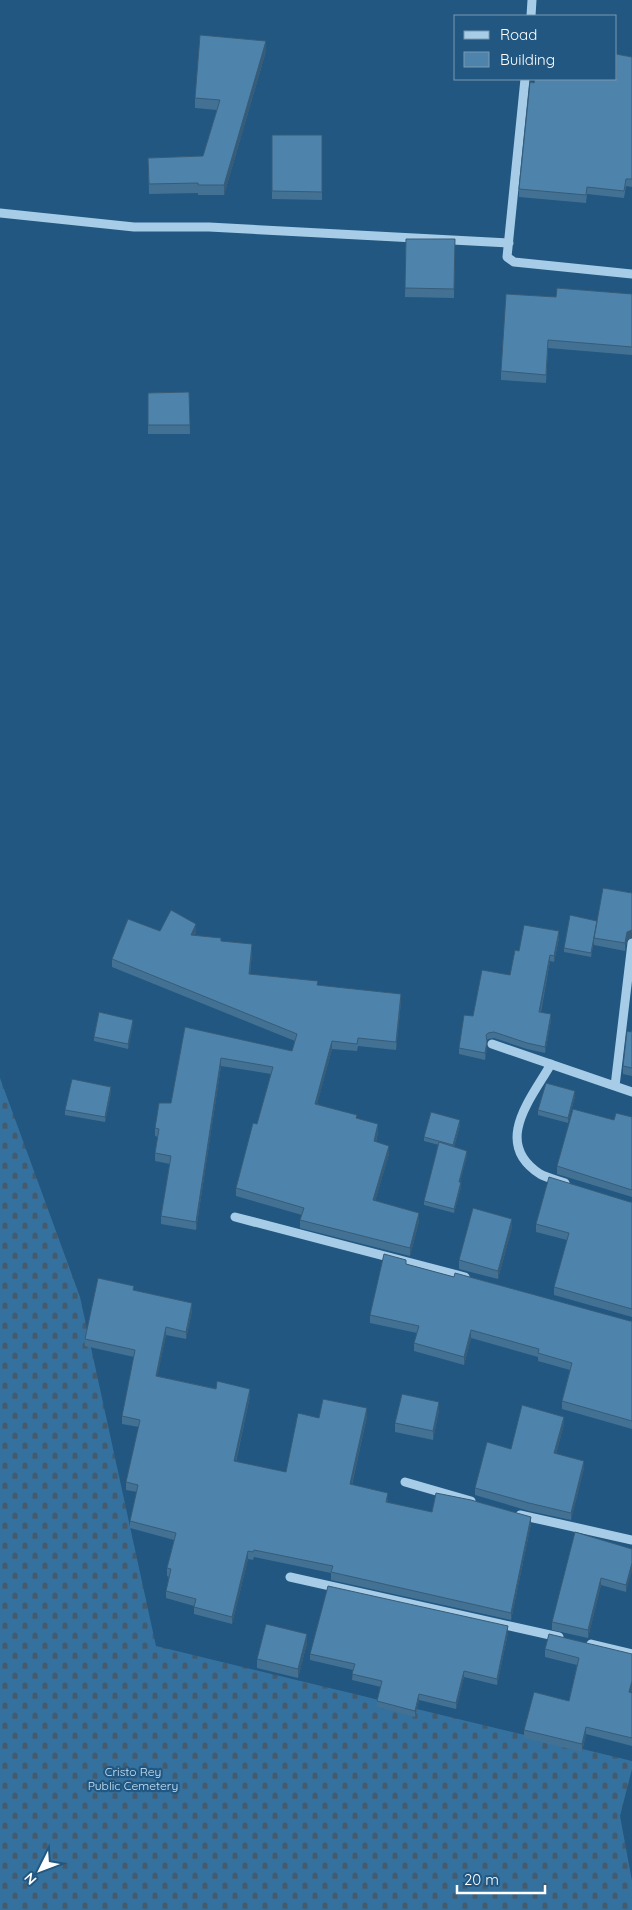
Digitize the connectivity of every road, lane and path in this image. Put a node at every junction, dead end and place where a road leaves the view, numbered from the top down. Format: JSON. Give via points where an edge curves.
{"nodes":[{"id":1,"x":532,"y":0,"type":"edge"},
{"id":2,"x":531,"y":15,"type":"edge"},
{"id":3,"x":525,"y":80,"type":"edge"},
{"id":4,"x":0,"y":213,"type":"edge"},
{"id":5,"x":509,"y":242,"type":"junction"},
{"id":6,"x":632,"y":274,"type":"edge"},
{"id":7,"x":632,"y":943,"type":"edge"},
{"id":8,"x":492,"y":1044,"type":"edge"},
{"id":9,"x":551,"y":1064,"type":"junction"},
{"id":10,"x":615,"y":1086,"type":"junction"},
{"id":11,"x":632,"y":1092,"type":"edge"},
{"id":12,"x":577,"y":1186,"type":"edge"},
{"id":13,"x":235,"y":1217,"type":"dead end"},
{"id":14,"x":472,"y":1279,"type":"edge"},
{"id":15,"x":405,"y":1482,"type":"dead end"},
{"id":16,"x":480,"y":1504,"type":"edge"},
{"id":17,"x":508,"y":1512,"type":"edge"},
{"id":18,"x":632,"y":1540,"type":"edge"},
{"id":19,"x":290,"y":1577,"type":"dead end"},
{"id":20,"x":566,"y":1639,"type":"edge"},
{"id":21,"x":584,"y":1643,"type":"edge"},
{"id":22,"x":632,"y":1654,"type":"edge"}],
"edges":[{"from":1,"to":2,"type":"street"},
{"from":3,"to":5,"type":"street"},
{"from":4,"to":5,"type":"street","via":[[134,227],[208,227]]},
{"from":5,"to":6,"type":"street","via":[[507,257],[514,262]]},
{"from":7,"to":10,"type":"street"},
{"from":8,"to":9,"type":"street"},
{"from":9,"to":10,"type":"street"},
{"from":9,"to":12,"type":"street","via":[[520,1119],[517,1149],[524,1161],[541,1175]]},
{"from":10,"to":11,"type":"street"},
{"from":13,"to":14,"type":"street"},
{"from":15,"to":16,"type":"street"},
{"from":17,"to":18,"type":"street"},
{"from":19,"to":20,"type":"street"},
{"from":21,"to":22,"type":"street"}]}
